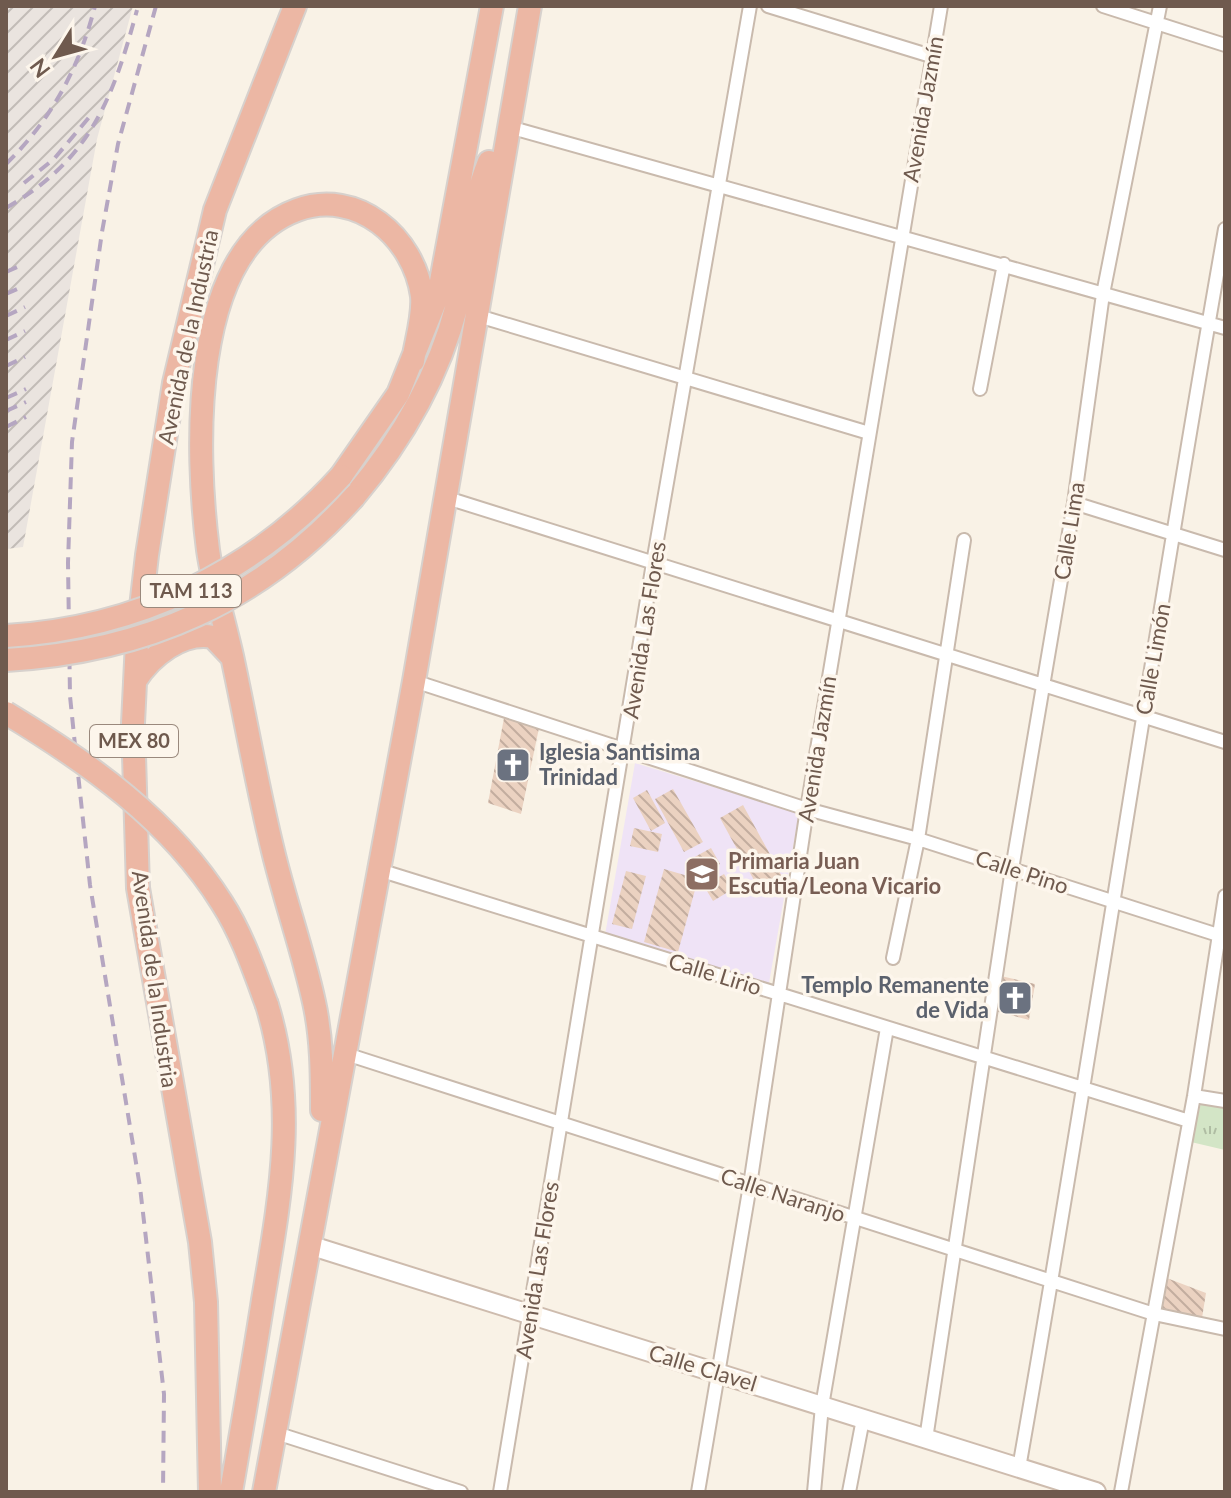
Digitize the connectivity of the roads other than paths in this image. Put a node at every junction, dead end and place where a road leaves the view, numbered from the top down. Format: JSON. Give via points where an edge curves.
{"nodes":[{"id":1,"x":295,"y":6,"type":"edge"},
{"id":2,"x":492,"y":6,"type":"edge"},
{"id":3,"x":530,"y":6,"type":"edge"},
{"id":4,"x":750,"y":6,"type":"edge"},
{"id":5,"x":768,"y":6,"type":"edge"},
{"id":6,"x":941,"y":6,"type":"edge"},
{"id":7,"x":1103,"y":6,"type":"edge"},
{"id":8,"x":1160,"y":6,"type":"edge"},
{"id":9,"x":1157,"y":23,"type":"junction"},
{"id":10,"x":1225,"y":45,"type":"edge"},
{"id":11,"x":931,"y":56,"type":"junction"},
{"id":12,"x":509,"y":127,"type":"junction"},
{"id":13,"x":719,"y":186,"type":"junction"},
{"id":14,"x":1225,"y":229,"type":"edge"},
{"id":15,"x":901,"y":237,"type":"junction"},
{"id":16,"x":1004,"y":264,"type":"junction"},
{"id":17,"x":1103,"y":294,"type":"junction"},
{"id":18,"x":475,"y":315,"type":"junction"},
{"id":19,"x":1208,"y":323,"type":"junction"},
{"id":20,"x":1225,"y":328,"type":"edge"},
{"id":21,"x":413,"y":361,"type":"junction"},
{"id":22,"x":685,"y":378,"type":"junction"},
{"id":23,"x":980,"y":389,"type":"dead end"},
{"id":24,"x":869,"y":433,"type":"junction"},
{"id":25,"x":444,"y":497,"type":"junction"},
{"id":26,"x":1074,"y":503,"type":"junction"},
{"id":27,"x":1175,"y":534,"type":"junction"},
{"id":28,"x":964,"y":540,"type":"dead end"},
{"id":29,"x":1225,"y":550,"type":"edge"},
{"id":30,"x":653,"y":563,"type":"junction"},
{"id":31,"x":838,"y":621,"type":"junction"},
{"id":32,"x":6,"y":636,"type":"edge"},
{"id":33,"x":945,"y":654,"type":"junction"},
{"id":34,"x":232,"y":657,"type":"junction"},
{"id":35,"x":6,"y":660,"type":"edge"},
{"id":36,"x":135,"y":681,"type":"junction"},
{"id":37,"x":414,"y":681,"type":"junction"},
{"id":38,"x":1043,"y":687,"type":"junction"},
{"id":39,"x":6,"y":713,"type":"edge"},
{"id":40,"x":1143,"y":716,"type":"junction"},
{"id":41,"x":1225,"y":742,"type":"edge"},
{"id":42,"x":626,"y":748,"type":"junction"},
{"id":43,"x":807,"y":809,"type":"junction"},
{"id":44,"x":918,"y":839,"type":"junction"},
{"id":45,"x":1012,"y":869,"type":"junction"},
{"id":46,"x":379,"y":870,"type":"junction"},
{"id":47,"x":1225,"y":896,"type":"edge"},
{"id":48,"x":1115,"y":902,"type":"junction"},
{"id":49,"x":1218,"y":935,"type":"junction"},
{"id":50,"x":594,"y":936,"type":"junction"},
{"id":51,"x":893,"y":958,"type":"dead end"},
{"id":52,"x":1211,"y":986,"type":"junction"},
{"id":53,"x":1225,"y":989,"type":"edge"},
{"id":54,"x":778,"y":994,"type":"junction"},
{"id":55,"x":887,"y":1028,"type":"junction"},
{"id":56,"x":343,"y":1053,"type":"junction"},
{"id":57,"x":984,"y":1058,"type":"junction"},
{"id":58,"x":1086,"y":1089,"type":"junction"},
{"id":59,"x":1194,"y":1096,"type":"junction"},
{"id":60,"x":1225,"y":1101,"type":"edge"},
{"id":61,"x":1189,"y":1121,"type":"junction"},
{"id":62,"x":561,"y":1124,"type":"junction"},
{"id":63,"x":322,"y":1171,"type":"junction"},
{"id":64,"x":750,"y":1185,"type":"junction"},
{"id":65,"x":854,"y":1219,"type":"junction"},
{"id":66,"x":309,"y":1245,"type":"junction"},
{"id":67,"x":955,"y":1251,"type":"junction"},
{"id":68,"x":1052,"y":1281,"type":"junction"},
{"id":69,"x":530,"y":1314,"type":"junction"},
{"id":70,"x":1154,"y":1314,"type":"junction"},
{"id":71,"x":1225,"y":1329,"type":"edge"},
{"id":72,"x":718,"y":1373,"type":"junction"},
{"id":73,"x":822,"y":1406,"type":"junction"},
{"id":74,"x":863,"y":1419,"type":"junction"},
{"id":75,"x":276,"y":1433,"type":"junction"},
{"id":76,"x":926,"y":1439,"type":"junction"},
{"id":77,"x":1019,"y":1468,"type":"junction"},
{"id":78,"x":210,"y":1492,"type":"edge"},
{"id":79,"x":231,"y":1492,"type":"edge"},
{"id":80,"x":264,"y":1492,"type":"edge"},
{"id":81,"x":461,"y":1492,"type":"edge"},
{"id":82,"x":500,"y":1492,"type":"edge"},
{"id":83,"x":698,"y":1492,"type":"edge"},
{"id":84,"x":814,"y":1492,"type":"edge"},
{"id":85,"x":849,"y":1492,"type":"edge"},
{"id":86,"x":1096,"y":1492,"type":"edge"},
{"id":87,"x":1121,"y":1492,"type":"edge"}],
"edges":[{"from":1,"to":36,"type":"highway","name":"Avenida de la Industria","number":"MEX 80","via":[[215,210],[177,369],[147,555]]},
{"from":2,"to":21,"type":"highway","via":[[448,258]]},
{"from":3,"to":12,"type":"highway"},
{"from":4,"to":13,"type":"street","name":"Avenida Las Flores"},
{"from":5,"to":11,"type":"street"},
{"from":6,"to":11,"type":"street","name":"Avenida Jazmín"},
{"from":7,"to":9,"type":"street"},
{"from":8,"to":9,"type":"street","name":"Calle Lima"},
{"from":9,"to":10,"type":"street"},
{"from":9,"to":17,"type":"street","name":"Calle Lima"},
{"from":11,"to":15,"type":"street","name":"Avenida Jazmín"},
{"from":12,"to":13,"type":"street"},
{"from":12,"to":18,"type":"highway"},
{"from":12,"to":35,"type":"highway","bridge":true,"via":[[487,166],[456,307],[422,399],[400,436],[326,528],[261,580],[197,617],[101,650]]},
{"from":13,"to":15,"type":"street"},
{"from":13,"to":22,"type":"street","name":"Avenida Las Flores"},
{"from":14,"to":19,"type":"street","name":"Calle Limón"},
{"from":15,"to":16,"type":"street"},
{"from":15,"to":24,"type":"street","name":"Avenida Jazmín"},
{"from":16,"to":17,"type":"street"},
{"from":16,"to":23,"type":"street"},
{"from":17,"to":19,"type":"street"},
{"from":17,"to":26,"type":"street","name":"Calle Lima"},
{"from":18,"to":22,"type":"street"},
{"from":18,"to":25,"type":"highway"},
{"from":19,"to":20,"type":"street"},
{"from":19,"to":27,"type":"street","name":"Calle Limón"},
{"from":21,"to":32,"type":"highway","number":"TAM 113","bridge":true,"via":[[398,394],[341,476],[279,536],[197,589],[98,622]]},
{"from":21,"to":34,"type":"highway","via":[[422,299],[419,282],[406,250],[378,220],[345,207],[305,207],[288,213],[244,250],[224,291],[208,351],[201,440],[209,551]]},
{"from":22,"to":24,"type":"street"},
{"from":22,"to":30,"type":"street","name":"Avenida Las Flores"},
{"from":24,"to":31,"type":"street","name":"Avenida Jazmín"},
{"from":25,"to":30,"type":"street"},
{"from":25,"to":37,"type":"highway"},
{"from":26,"to":27,"type":"street"},
{"from":26,"to":38,"type":"street","name":"Calle Lima"},
{"from":27,"to":29,"type":"street"},
{"from":27,"to":40,"type":"street","name":"Calle Limón"},
{"from":28,"to":33,"type":"street"},
{"from":30,"to":31,"type":"street"},
{"from":30,"to":42,"type":"street","name":"Avenida Las Flores"},
{"from":31,"to":33,"type":"street"},
{"from":31,"to":43,"type":"street","name":"Avenida Jazmín"},
{"from":33,"to":38,"type":"street"},
{"from":33,"to":44,"type":"street"},
{"from":34,"to":36,"type":"highway","via":[[220,641],[196,638],[161,651]]},
{"from":34,"to":63,"type":"highway","via":[[273,850],[314,1002],[322,1073]]},
{"from":36,"to":78,"type":"highway","name":"Avenida de la Industria","number":"MEX 80","via":[[138,888],[201,1257],[208,1333]]},
{"from":37,"to":42,"type":"street","name":"Calle Pino"},
{"from":37,"to":46,"type":"highway"},
{"from":38,"to":40,"type":"street"},
{"from":38,"to":45,"type":"street","name":"Calle Lima"},
{"from":39,"to":79,"type":"highway","bridge":true,"via":[[111,782],[191,860],[223,904],[247,952],[280,1049],[284,1161]]},
{"from":40,"to":41,"type":"street"},
{"from":40,"to":48,"type":"street","name":"Calle Limón"},
{"from":42,"to":43,"type":"street","name":"Calle Pino"},
{"from":42,"to":50,"type":"street","name":"Avenida Las Flores"},
{"from":43,"to":44,"type":"street","name":"Calle Pino"},
{"from":43,"to":54,"type":"street","name":"Avenida Jazmín"},
{"from":44,"to":45,"type":"street","name":"Calle Pino"},
{"from":44,"to":51,"type":"street"},
{"from":45,"to":48,"type":"street","name":"Calle Pino"},
{"from":45,"to":57,"type":"street","name":"Calle Lima"},
{"from":46,"to":50,"type":"street","name":"Calle Lirio"},
{"from":46,"to":56,"type":"highway"},
{"from":47,"to":49,"type":"street"},
{"from":48,"to":49,"type":"street","name":"Calle Pino"},
{"from":48,"to":58,"type":"street","name":"Calle Limón"},
{"from":49,"to":52,"type":"street"},
{"from":50,"to":54,"type":"street","name":"Calle Lirio"},
{"from":50,"to":62,"type":"street","name":"Avenida Las Flores"},
{"from":52,"to":53,"type":"street"},
{"from":52,"to":59,"type":"street"},
{"from":54,"to":55,"type":"street","name":"Calle Lirio"},
{"from":54,"to":64,"type":"street","name":"Avenida Jazmín"},
{"from":55,"to":57,"type":"street","name":"Calle Lirio"},
{"from":55,"to":65,"type":"street"},
{"from":56,"to":62,"type":"street","name":"Calle Naranjo"},
{"from":56,"to":63,"type":"highway"},
{"from":57,"to":58,"type":"street","name":"Calle Lirio"},
{"from":57,"to":67,"type":"street","name":"Calle Lima"},
{"from":58,"to":61,"type":"street","name":"Calle Lirio"},
{"from":58,"to":68,"type":"street","name":"Calle Limón"},
{"from":59,"to":60,"type":"street"},
{"from":59,"to":61,"type":"street"},
{"from":61,"to":70,"type":"street"},
{"from":62,"to":64,"type":"street","name":"Calle Naranjo"},
{"from":62,"to":69,"type":"street","name":"Avenida Las Flores"},
{"from":63,"to":66,"type":"highway"},
{"from":64,"to":65,"type":"street","name":"Calle Naranjo"},
{"from":64,"to":72,"type":"street","name":"Avenida Jazmín"},
{"from":65,"to":67,"type":"street","name":"Calle Naranjo"},
{"from":65,"to":73,"type":"street"},
{"from":66,"to":69,"type":"street","name":"Calle Clavel"},
{"from":66,"to":75,"type":"highway"},
{"from":67,"to":68,"type":"street","name":"Calle Naranjo"},
{"from":67,"to":76,"type":"street","name":"Calle Lima"},
{"from":68,"to":70,"type":"street","name":"Calle Naranjo"},
{"from":68,"to":77,"type":"street","name":"Calle Limón"},
{"from":69,"to":72,"type":"street","name":"Calle Clavel"},
{"from":69,"to":82,"type":"street","name":"Avenida Las Flores"},
{"from":70,"to":71,"type":"street","name":"Calle Naranjo"},
{"from":70,"to":87,"type":"street"},
{"from":72,"to":73,"type":"street","name":"Calle Clavel"},
{"from":72,"to":83,"type":"street","name":"Avenida Jazmín"},
{"from":73,"to":74,"type":"street","name":"Calle Clavel"},
{"from":73,"to":84,"type":"street"},
{"from":74,"to":76,"type":"street","name":"Calle Clavel"},
{"from":74,"to":85,"type":"street"},
{"from":75,"to":80,"type":"highway"},
{"from":75,"to":81,"type":"street"},
{"from":76,"to":77,"type":"street","name":"Calle Clavel"},
{"from":77,"to":86,"type":"street","name":"Calle Clavel"}]}
